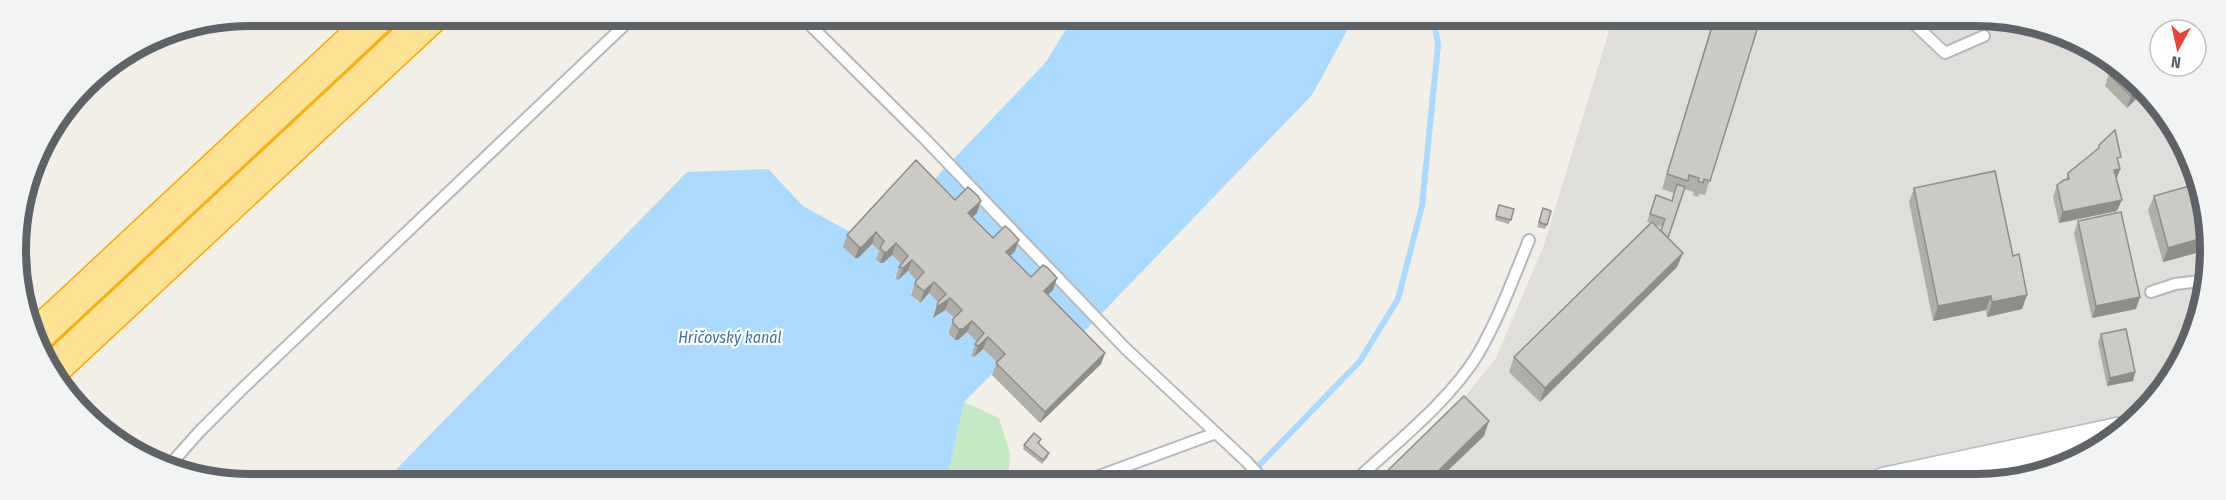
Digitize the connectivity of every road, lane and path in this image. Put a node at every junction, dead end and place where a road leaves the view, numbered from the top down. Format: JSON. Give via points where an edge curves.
{"nodes":[{"id":1,"x":368,"y":26,"type":"edge"},
{"id":2,"x":421,"y":26,"type":"edge"},
{"id":3,"x":624,"y":26,"type":"edge"},
{"id":4,"x":811,"y":26,"type":"edge"},
{"id":5,"x":1916,"y":26,"type":"edge"},
{"id":6,"x":1984,"y":36,"type":"dead end"},
{"id":7,"x":1529,"y":240,"type":"dead end"},
{"id":8,"x":2199,"y":281,"type":"edge"},
{"id":9,"x":2151,"y":292,"type":"dead end"},
{"id":10,"x":41,"y":331,"type":"edge"},
{"id":11,"x":58,"y":365,"type":"edge"},
{"id":12,"x":1216,"y":433,"type":"junction"},
{"id":13,"x":2102,"y":436,"type":"edge"},
{"id":14,"x":173,"y":461,"type":"edge"},
{"id":15,"x":1104,"y":474,"type":"edge"},
{"id":16,"x":1258,"y":474,"type":"edge"},
{"id":17,"x":1363,"y":474,"type":"edge"},
{"id":18,"x":1926,"y":474,"type":"edge"}],
"edges":[{"from":1,"to":10,"type":"highway"},
{"from":2,"to":11,"type":"highway"},
{"from":3,"to":14,"type":"lane","via":[[241,390]]},
{"from":4,"to":12,"type":"lane","via":[[1125,348]]},
{"from":5,"to":6,"type":"lane","via":[[1945,53]]},
{"from":7,"to":17,"type":"lane","via":[[1502,308],[1477,355],[1445,396]]},
{"from":8,"to":9,"type":"lane"},
{"from":12,"to":15,"type":"lane"},
{"from":12,"to":16,"type":"lane"},
{"from":13,"to":18,"type":"main road"}]}
